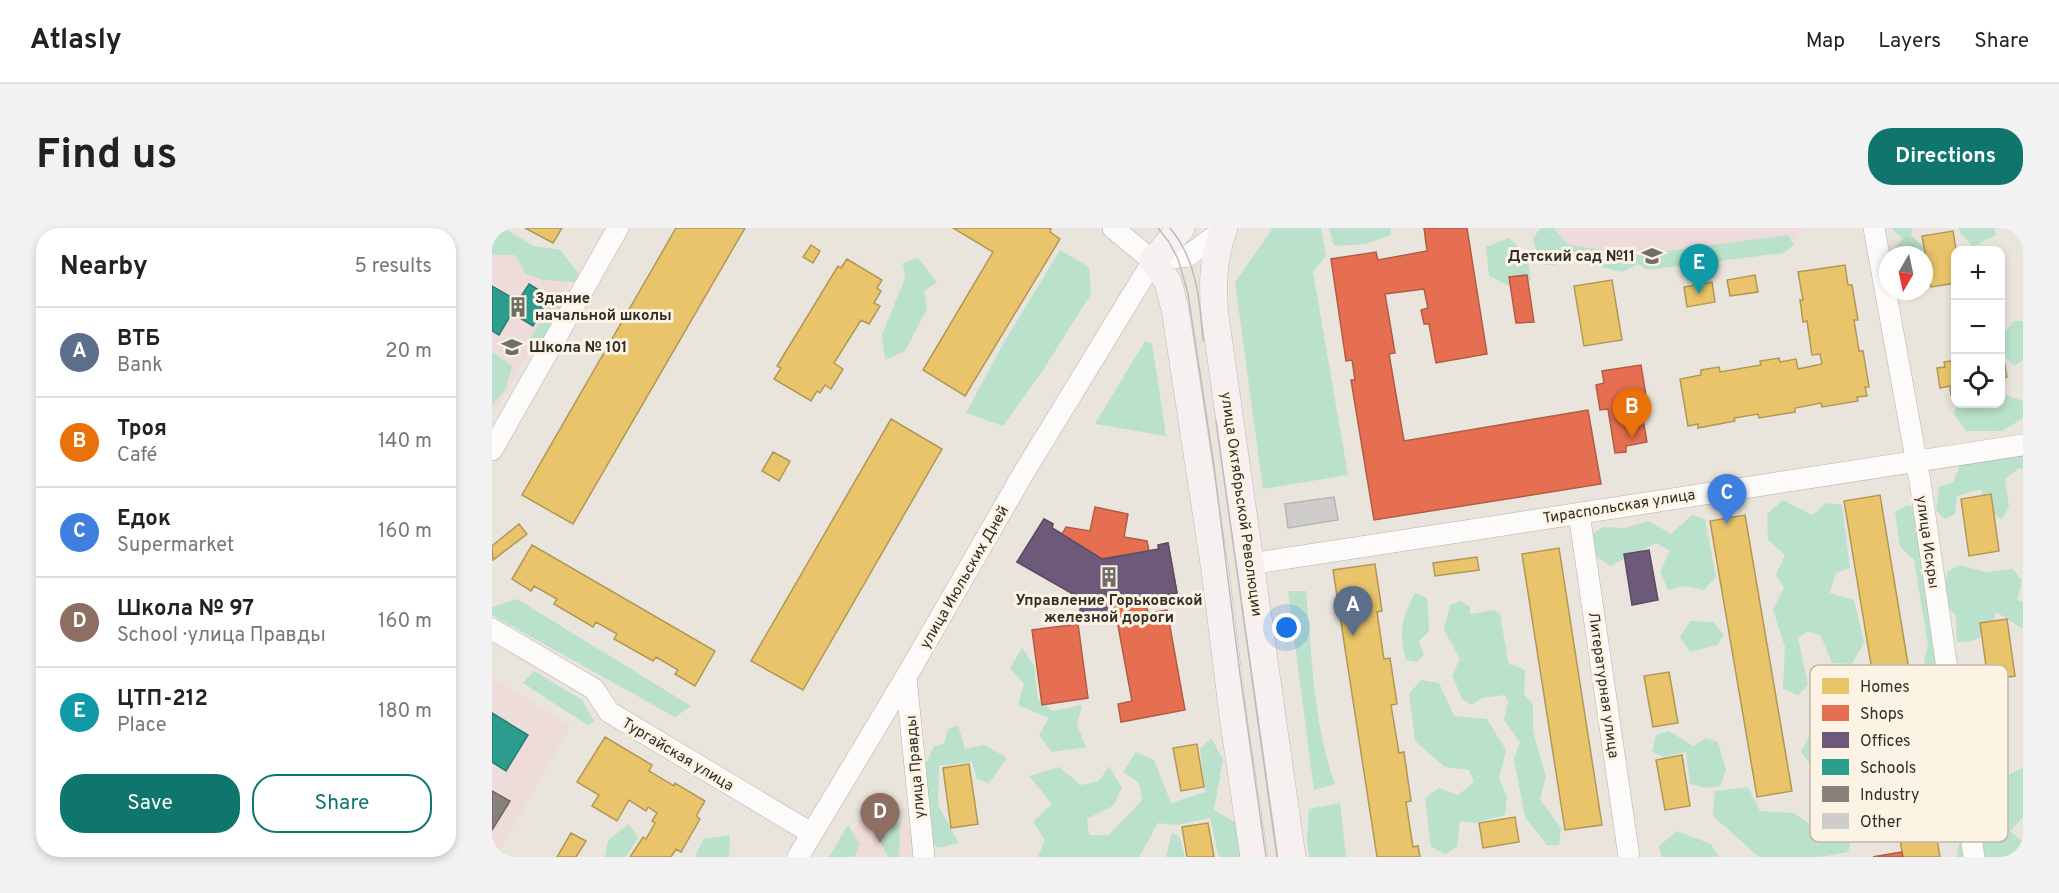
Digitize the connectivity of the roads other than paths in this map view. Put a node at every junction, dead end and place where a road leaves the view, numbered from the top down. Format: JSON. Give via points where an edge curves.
{"nodes":[{"id":1,"x":618,"y":228,"type":"edge"},
{"id":2,"x":1113,"y":228,"type":"edge"},
{"id":3,"x":1181,"y":228,"type":"edge"},
{"id":4,"x":1874,"y":228,"type":"edge"},
{"id":5,"x":1223,"y":229,"type":"edge"},
{"id":6,"x":1160,"y":271,"type":"junction"},
{"id":7,"x":2023,"y":445,"type":"edge"},
{"id":8,"x":492,"y":450,"type":"edge"},
{"id":9,"x":1235,"y":455,"type":"junction"},
{"id":10,"x":1199,"y":460,"type":"junction"},
{"id":11,"x":1916,"y":460,"type":"junction"},
{"id":12,"x":1579,"y":513,"type":"junction"},
{"id":13,"x":1250,"y":564,"type":"junction"},
{"id":14,"x":1215,"y":570,"type":"junction"},
{"id":15,"x":492,"y":629,"type":"edge"},
{"id":16,"x":1946,"y":665,"type":"edge"},
{"id":17,"x":906,"y":678,"type":"junction"},
{"id":18,"x":1272,"y":717,"type":"junction"},
{"id":19,"x":1234,"y":723,"type":"junction"},
{"id":20,"x":812,"y":833,"type":"junction"},
{"id":21,"x":1972,"y":842,"type":"edge"},
{"id":22,"x":798,"y":857,"type":"edge"},
{"id":23,"x":924,"y":857,"type":"edge"},
{"id":24,"x":1254,"y":857,"type":"edge"},
{"id":25,"x":1292,"y":857,"type":"edge"},
{"id":26,"x":1629,"y":857,"type":"edge"},
{"id":27,"x":1974,"y":857,"type":"edge"}],
"edges":[{"from":1,"to":8,"type":"street"},
{"from":2,"to":6,"type":"street"},
{"from":3,"to":6,"type":"main road"},
{"from":4,"to":11,"type":"street","name":"улица Искры"},
{"from":5,"to":6,"type":"street","name":"улица Октябрьской Революции","via":[[1188,256]]},
{"from":5,"to":9,"type":"main road","name":"улица Октябрьской Революции","via":[[1214,258],[1213,292]]},
{"from":6,"to":10,"type":"main road","via":[[1175,309]]},
{"from":6,"to":17,"type":"street","name":"улица Июльских Дней","via":[[1131,297]]},
{"from":7,"to":11,"type":"street","name":"Тираспольская улица"},
{"from":9,"to":10,"type":"main road"},
{"from":9,"to":13,"type":"main road","name":"улица Октябрьской Революции"},
{"from":10,"to":14,"type":"main road"},
{"from":11,"to":12,"type":"street","name":"Тираспольская улица"},
{"from":11,"to":16,"type":"street","name":"улица Искры"},
{"from":12,"to":13,"type":"street","name":"Тираспольская улица"},
{"from":12,"to":26,"type":"street","name":"Литературная улица"},
{"from":13,"to":14,"type":"main road","name":"Тираспольская улица"},
{"from":13,"to":18,"type":"main road","name":"улица Октябрьской Революции"},
{"from":14,"to":19,"type":"main road"},
{"from":15,"to":20,"type":"street","name":"Тургайская улица","via":[[594,689],[609,712]]},
{"from":17,"to":20,"type":"street","name":"улица Июльских Дней"},
{"from":17,"to":23,"type":"street","name":"улица Правды"},
{"from":18,"to":19,"type":"main road"},
{"from":18,"to":25,"type":"main road","name":"улица Октябрьской Революции"},
{"from":19,"to":24,"type":"main road"},
{"from":20,"to":22,"type":"street","name":"улица Июльских Дней"},
{"from":21,"to":27,"type":"street","name":"улица Искры"}]}
